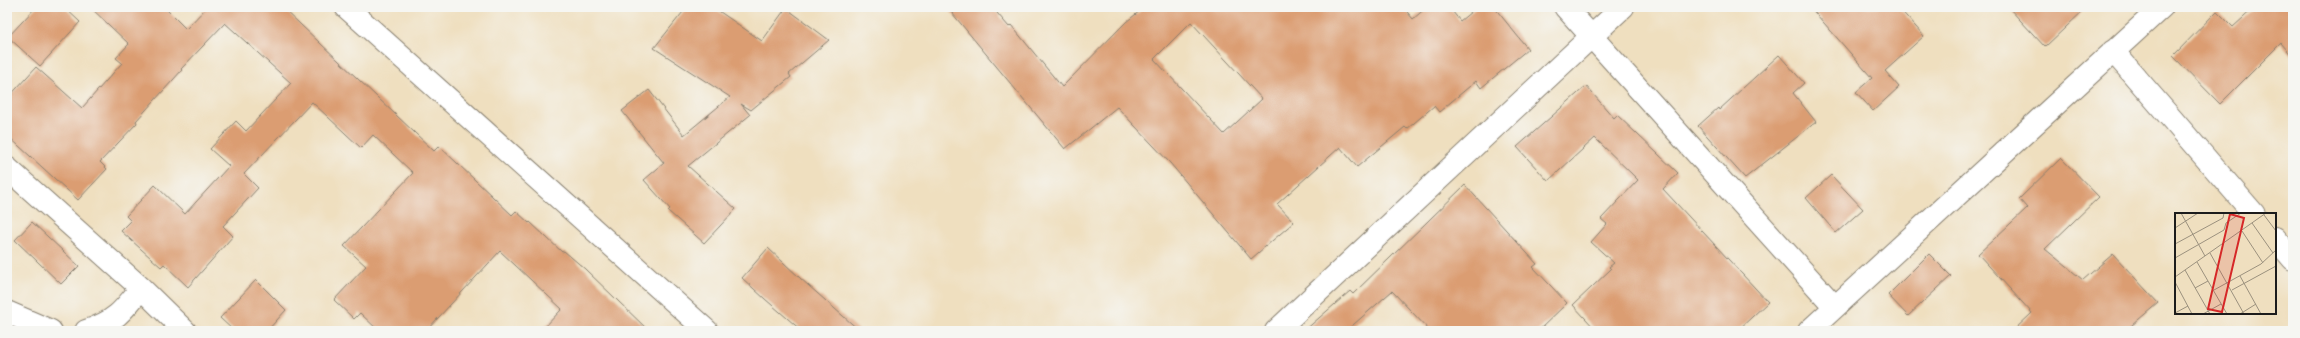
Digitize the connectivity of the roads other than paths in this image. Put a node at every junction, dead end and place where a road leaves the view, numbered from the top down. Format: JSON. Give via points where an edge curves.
{"nodes":[{"id":1,"x":346,"y":7,"type":"edge"},
{"id":2,"x":1565,"y":7,"type":"edge"},
{"id":3,"x":1623,"y":7,"type":"edge"},
{"id":4,"x":2162,"y":7,"type":"edge"},
{"id":5,"x":1591,"y":37,"type":"junction"},
{"id":6,"x":2113,"y":51,"type":"junction"},
{"id":7,"x":7,"y":168,"type":"edge"},
{"id":8,"x":2253,"y":213,"type":"edge"},
{"id":9,"x":2276,"y":239,"type":"edge"},
{"id":10,"x":2293,"y":259,"type":"edge"},
{"id":11,"x":141,"y":288,"type":"junction"},
{"id":12,"x":1835,"y":307,"type":"junction"},
{"id":13,"x":7,"y":312,"type":"edge"},
{"id":14,"x":51,"y":331,"type":"edge"},
{"id":15,"x":86,"y":331,"type":"edge"},
{"id":16,"x":185,"y":331,"type":"edge"},
{"id":17,"x":707,"y":331,"type":"edge"},
{"id":18,"x":1276,"y":331,"type":"edge"},
{"id":19,"x":1809,"y":331,"type":"edge"}],
"edges":[{"from":1,"to":17,"type":"street"},
{"from":2,"to":5,"type":"street"},
{"from":3,"to":5,"type":"street"},
{"from":4,"to":6,"type":"street"},
{"from":5,"to":12,"type":"street"},
{"from":5,"to":18,"type":"street"},
{"from":6,"to":8,"type":"street"},
{"from":6,"to":12,"type":"street"},
{"from":7,"to":11,"type":"street"},
{"from":9,"to":10,"type":"street"},
{"from":11,"to":15,"type":"street","via":[[122,313],[99,327]]},
{"from":11,"to":16,"type":"street"},
{"from":12,"to":19,"type":"street"},
{"from":13,"to":14,"type":"street"}]}
